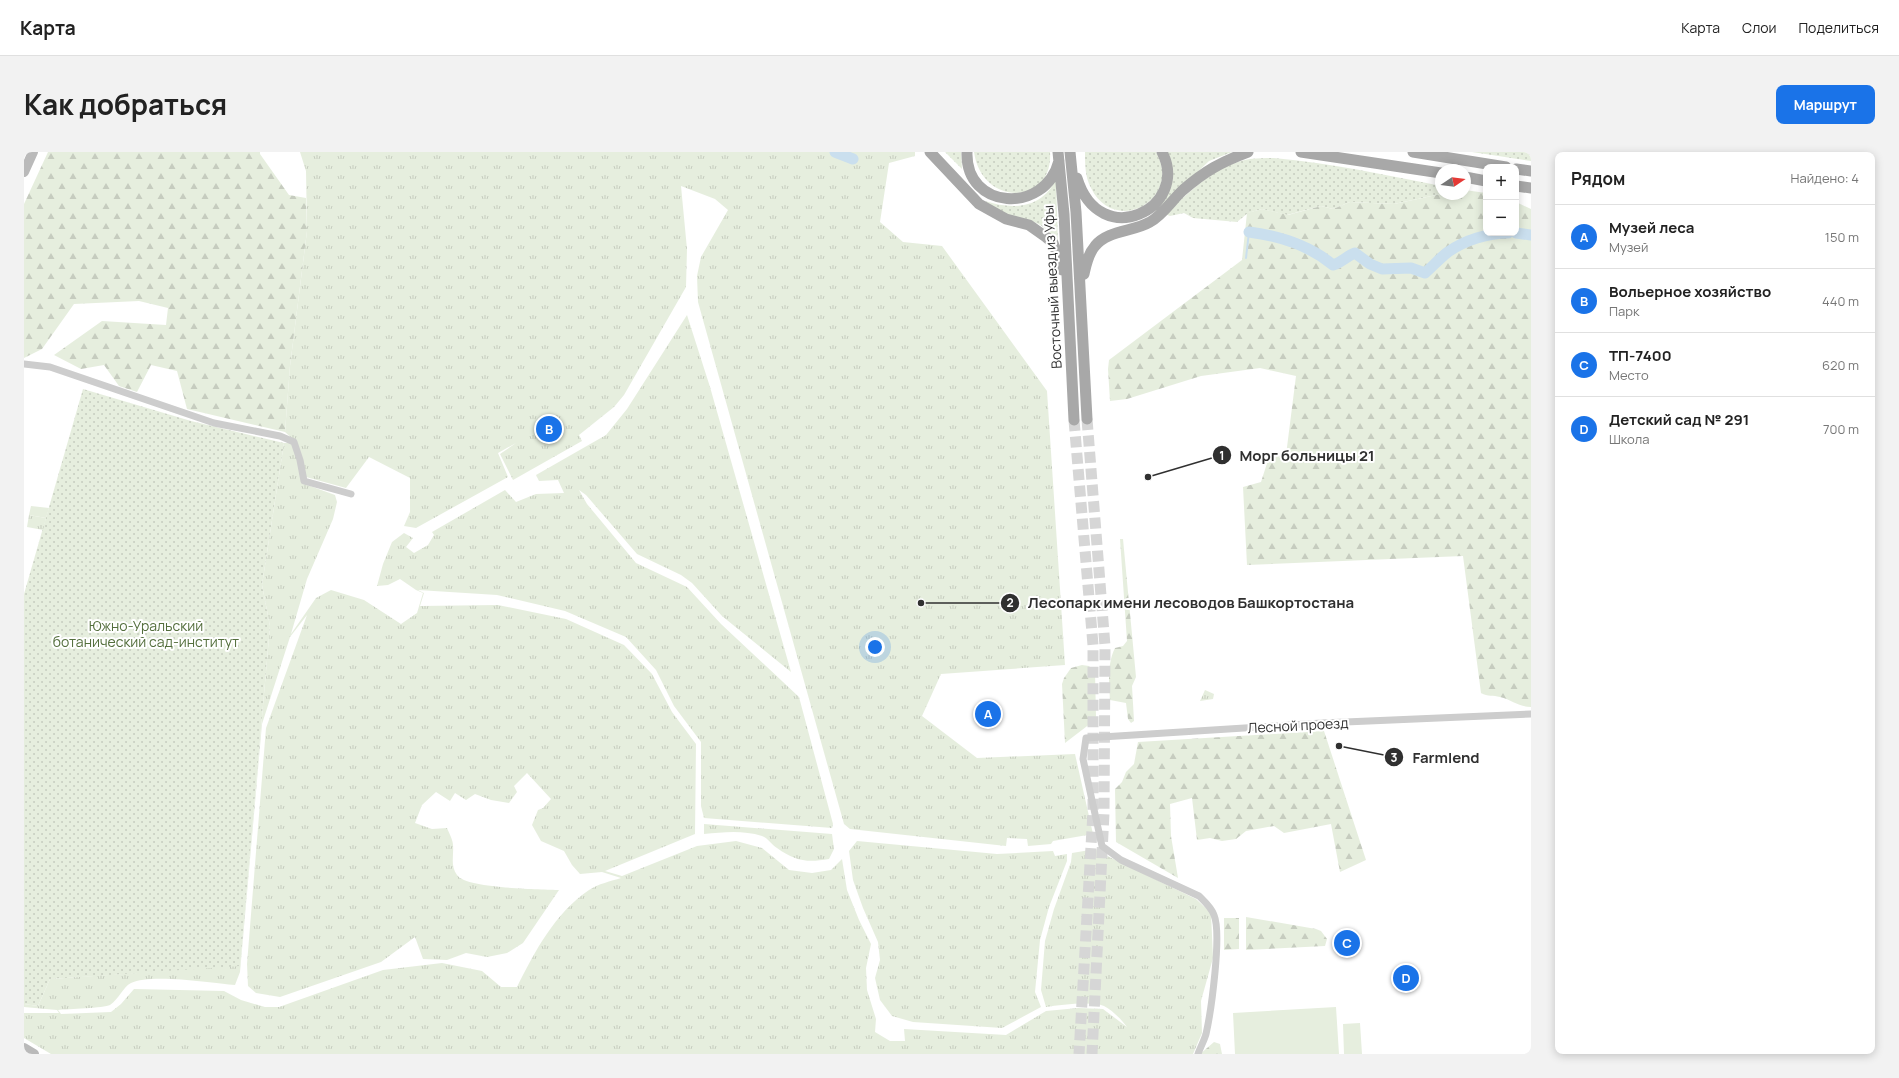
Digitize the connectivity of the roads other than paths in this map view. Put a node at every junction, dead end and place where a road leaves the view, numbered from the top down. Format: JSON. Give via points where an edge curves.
{"nodes":[{"id":1,"x":33,"y":152,"type":"edge"},
{"id":2,"x":930,"y":152,"type":"edge"},
{"id":3,"x":967,"y":152,"type":"edge"},
{"id":4,"x":1162,"y":152,"type":"edge"},
{"id":5,"x":1248,"y":152,"type":"edge"},
{"id":6,"x":1301,"y":152,"type":"edge"},
{"id":7,"x":1413,"y":152,"type":"edge"},
{"id":8,"x":1070,"y":154,"type":"edge"},
{"id":9,"x":1059,"y":156,"type":"edge"},
{"id":10,"x":1487,"y":164,"type":"edge"},
{"id":11,"x":1519,"y":169,"type":"edge"},
{"id":12,"x":1531,"y":171,"type":"edge"},
{"id":13,"x":24,"y":172,"type":"edge"},
{"id":14,"x":1435,"y":172,"type":"edge"},
{"id":15,"x":1471,"y":178,"type":"edge"},
{"id":16,"x":1483,"y":180,"type":"edge"},
{"id":17,"x":1519,"y":186,"type":"edge"},
{"id":18,"x":1531,"y":188,"type":"edge"},
{"id":19,"x":1067,"y":289,"type":"junction"},
{"id":20,"x":1080,"y":289,"type":"junction"},
{"id":21,"x":24,"y":364,"type":"edge"},
{"id":22,"x":1087,"y":419,"type":"tunnel mouth"},
{"id":23,"x":1074,"y":420,"type":"tunnel mouth"},
{"id":24,"x":351,"y":494,"type":"dead end"},
{"id":25,"x":1531,"y":714,"type":"edge"},
{"id":26,"x":24,"y":1048,"type":"edge"},
{"id":27,"x":34,"y":1054,"type":"edge"},
{"id":28,"x":1198,"y":1054,"type":"edge"}],
"edges":[{"from":1,"to":13,"type":"main road"},
{"from":2,"to":19,"type":"main road","via":[[979,204],[1006,219],[1029,225],[1053,243]]},
{"from":3,"to":9,"type":"main road","via":[[967,166],[979,186],[1007,199],[1018,199],[1037,192],[1057,167]]},
{"from":4,"to":8,"type":"main road","via":[[1167,172],[1161,196],[1144,212],[1124,218],[1110,216],[1087,201]]},
{"from":5,"to":20,"type":"main road","via":[[1212,167],[1183,190],[1152,221],[1140,227],[1115,233],[1094,246],[1086,261]]},
{"from":6,"to":14,"type":"main road"},
{"from":7,"to":10,"type":"main road"},
{"from":8,"to":20,"type":"main road","name":"Восточный выезд из Уфы"},
{"from":9,"to":19,"type":"main road","name":"Восточный выезд из Уфы"},
{"from":11,"to":12,"type":"main road"},
{"from":15,"to":16,"type":"main road"},
{"from":17,"to":18,"type":"main road"},
{"from":19,"to":23,"type":"main road","name":"Восточный выезд из Уфы"},
{"from":20,"to":22,"type":"main road","name":"Восточный выезд из Уфы"},
{"from":21,"to":24,"type":"street","via":[[50,367],[214,423],[280,436],[294,442],[304,481]]},
{"from":25,"to":28,"type":"street","name":"Лесной проезд","via":[[1086,738],[1083,759],[1102,846],[1121,860],[1199,896],[1214,916],[1215,961],[1212,1001]]},
{"from":26,"to":27,"type":"main road"}]}
